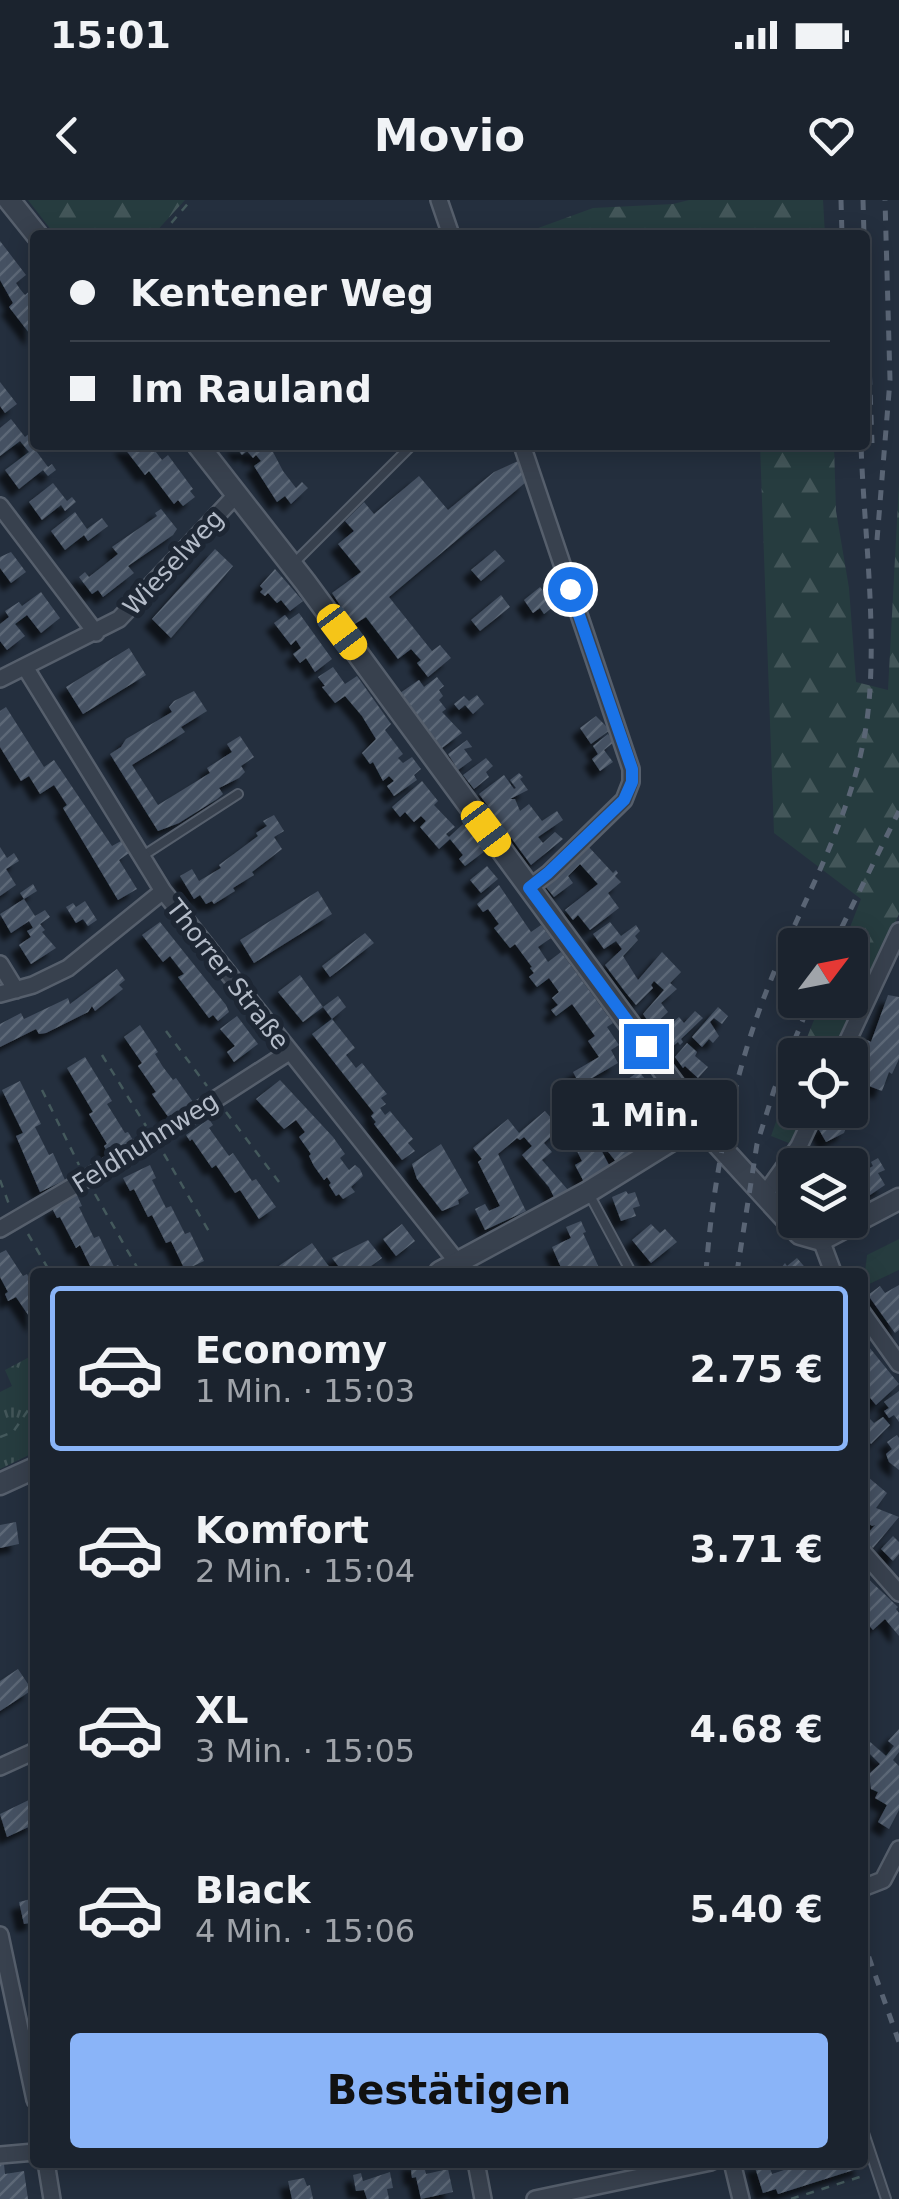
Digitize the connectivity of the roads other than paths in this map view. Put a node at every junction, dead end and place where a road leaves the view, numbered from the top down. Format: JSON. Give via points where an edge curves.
{"nodes":[{"id":1,"x":9,"y":200,"type":"edge"},
{"id":2,"x":439,"y":200,"type":"edge"},
{"id":3,"x":33,"y":230,"type":"edge"},
{"id":4,"x":449,"y":230,"type":"edge"},
{"id":5,"x":202,"y":450,"type":"edge"},
{"id":6,"x":407,"y":450,"type":"edge"},
{"id":7,"x":524,"y":450,"type":"edge"},
{"id":8,"x":236,"y":495,"type":"junction"},
{"id":9,"x":0,"y":506,"type":"edge"},
{"id":10,"x":292,"y":565,"type":"junction"},
{"id":11,"x":96,"y":633,"type":"junction"},
{"id":12,"x":25,"y":667,"type":"junction"},
{"id":13,"x":0,"y":679,"type":"edge"},
{"id":14,"x":238,"y":794,"type":"dead end"},
{"id":15,"x":142,"y":857,"type":"junction"},
{"id":16,"x":529,"y":888,"type":"junction"},
{"id":17,"x":163,"y":891,"type":"junction"},
{"id":18,"x":899,"y":931,"type":"edge"},
{"id":19,"x":0,"y":964,"type":"edge"},
{"id":20,"x":8,"y":992,"type":"edge"},
{"id":21,"x":849,"y":1038,"type":"edge"},
{"id":22,"x":289,"y":1052,"type":"junction"},
{"id":23,"x":701,"y":1122,"type":"junction"},
{"id":24,"x":808,"y":1128,"type":"edge"},
{"id":25,"x":588,"y":1192,"type":"junction"},
{"id":26,"x":765,"y":1194,"type":"junction"},
{"id":27,"x":899,"y":1199,"type":"edge"},
{"id":28,"x":0,"y":1229,"type":"edge"},
{"id":29,"x":821,"y":1240,"type":"junction"},
{"id":30,"x":449,"y":1268,"type":"edge"},
{"id":31,"x":629,"y":1268,"type":"edge"},
{"id":32,"x":832,"y":1268,"type":"edge"},
{"id":33,"x":868,"y":1320,"type":"edge"},
{"id":34,"x":899,"y":1364,"type":"edge"},
{"id":35,"x":30,"y":1470,"type":"edge"},
{"id":36,"x":0,"y":1484,"type":"edge"},
{"id":37,"x":868,"y":1558,"type":"edge"},
{"id":38,"x":899,"y":1594,"type":"edge"},
{"id":39,"x":30,"y":1754,"type":"edge"},
{"id":40,"x":0,"y":1767,"type":"edge"},
{"id":41,"x":899,"y":1849,"type":"edge"},
{"id":42,"x":883,"y":1880,"type":"junction"},
{"id":43,"x":868,"y":1886,"type":"edge"},
{"id":44,"x":899,"y":1891,"type":"edge"},
{"id":45,"x":0,"y":1936,"type":"edge"},
{"id":46,"x":30,"y":2062,"type":"edge"},
{"id":47,"x":868,"y":2144,"type":"edge"},
{"id":48,"x":30,"y":2152,"type":"edge"},
{"id":49,"x":0,"y":2155,"type":"edge"},
{"id":50,"x":47,"y":2168,"type":"edge"},
{"id":51,"x":477,"y":2168,"type":"edge"},
{"id":52,"x":683,"y":2168,"type":"edge"},
{"id":53,"x":733,"y":2168,"type":"edge"},
{"id":54,"x":52,"y":2199,"type":"edge"},
{"id":55,"x":483,"y":2199,"type":"edge"},
{"id":56,"x":536,"y":2199,"type":"edge"},
{"id":57,"x":741,"y":2199,"type":"edge"},
{"id":58,"x":886,"y":2199,"type":"edge"}],
"edges":[{"from":1,"to":3,"type":"street"},
{"from":2,"to":4,"type":"street"},
{"from":5,"to":8,"type":"street"},
{"from":6,"to":10,"type":"lane"},
{"from":7,"to":16,"type":"street","via":[[632,769],[624,800]]},
{"from":8,"to":10,"type":"street"},
{"from":8,"to":11,"type":"street","name":"Wieselweg","via":[[119,619]]},
{"from":9,"to":11,"type":"street"},
{"from":10,"to":16,"type":"street"},
{"from":11,"to":12,"type":"street","name":"Wieselweg"},
{"from":12,"to":13,"type":"street","name":"Wieselweg"},
{"from":12,"to":15,"type":"street","name":"Thorrer Straße"},
{"from":14,"to":15,"type":"lane"},
{"from":15,"to":17,"type":"street","name":"Thorrer Straße"},
{"from":16,"to":23,"type":"street"},
{"from":17,"to":20,"type":"street","via":[[68,968]]},
{"from":17,"to":22,"type":"street","name":"Thorrer Straße"},
{"from":18,"to":21,"type":"street"},
{"from":19,"to":20,"type":"street"},
{"from":22,"to":28,"type":"street","name":"Feldhuhnweg"},
{"from":22,"to":30,"type":"street","name":"Thorrer Straße"},
{"from":23,"to":25,"type":"street"},
{"from":23,"to":26,"type":"street"},
{"from":24,"to":26,"type":"street"},
{"from":25,"to":30,"type":"street"},
{"from":25,"to":31,"type":"lane"},
{"from":26,"to":29,"type":"street","via":[[800,1234]]},
{"from":27,"to":29,"type":"street"},
{"from":29,"to":32,"type":"street"},
{"from":33,"to":34,"type":"street"},
{"from":35,"to":36,"type":"street"},
{"from":37,"to":38,"type":"street"},
{"from":39,"to":40,"type":"street"},
{"from":41,"to":42,"type":"street"},
{"from":42,"to":43,"type":"street"},
{"from":42,"to":44,"type":"street"},
{"from":45,"to":46,"type":"street"},
{"from":47,"to":58,"type":"lane"},
{"from":48,"to":49,"type":"street"},
{"from":50,"to":54,"type":"street"},
{"from":51,"to":55,"type":"street"},
{"from":52,"to":56,"type":"street"},
{"from":53,"to":57,"type":"street"}]}
